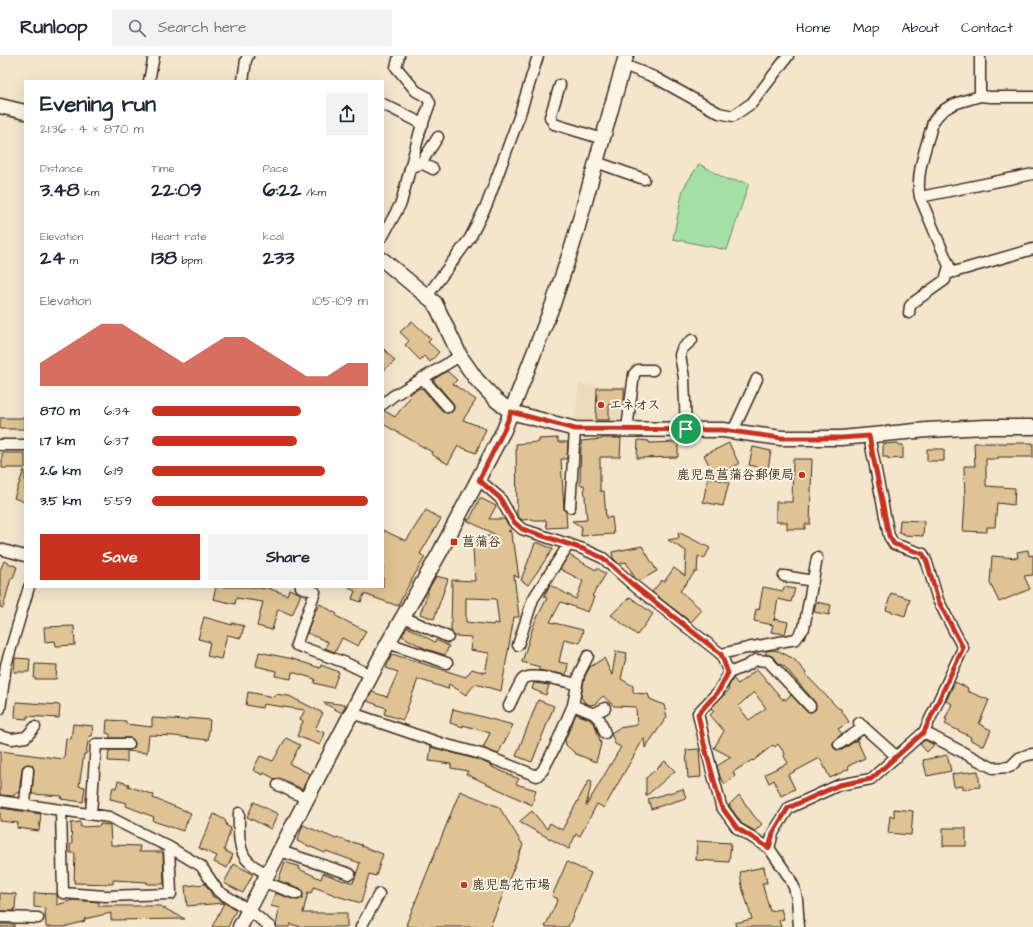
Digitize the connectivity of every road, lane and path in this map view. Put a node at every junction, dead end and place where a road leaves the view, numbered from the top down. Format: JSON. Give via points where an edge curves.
{"nodes":[{"id":1,"x":154,"y":56,"type":"edge"},
{"id":2,"x":248,"y":56,"type":"edge"},
{"id":3,"x":399,"y":56,"type":"edge"},
{"id":4,"x":538,"y":56,"type":"edge"},
{"id":5,"x":788,"y":56,"type":"edge"},
{"id":6,"x":980,"y":56,"type":"edge"},
{"id":7,"x":625,"y":60,"type":"edge"},
{"id":8,"x":149,"y":80,"type":"edge"},
{"id":9,"x":243,"y":80,"type":"edge"},
{"id":10,"x":560,"y":85,"type":"dead end"},
{"id":11,"x":980,"y":96,"type":"junction"},
{"id":12,"x":1033,"y":97,"type":"edge"},
{"id":13,"x":384,"y":104,"type":"edge"},
{"id":14,"x":0,"y":106,"type":"edge"},
{"id":15,"x":24,"y":112,"type":"edge"},
{"id":16,"x":423,"y":124,"type":"junction"},
{"id":17,"x":438,"y":137,"type":"dead end"},
{"id":18,"x":603,"y":139,"type":"junction"},
{"id":19,"x":596,"y":162,"type":"junction"},
{"id":20,"x":421,"y":163,"type":"junction"},
{"id":21,"x":410,"y":168,"type":"junction"},
{"id":22,"x":433,"y":169,"type":"dead end"},
{"id":23,"x":1033,"y":174,"type":"edge"},
{"id":24,"x":644,"y":179,"type":"dead end"},
{"id":25,"x":920,"y":197,"type":"junction"},
{"id":26,"x":384,"y":234,"type":"edge"},
{"id":27,"x":1033,"y":249,"type":"edge"},
{"id":28,"x":384,"y":261,"type":"edge"},
{"id":29,"x":947,"y":274,"type":"junction"},
{"id":30,"x":427,"y":296,"type":"junction"},
{"id":31,"x":909,"y":313,"type":"dead end"},
{"id":32,"x":692,"y":340,"type":"dead end"},
{"id":33,"x":460,"y":356,"type":"junction"},
{"id":34,"x":653,"y":370,"type":"dead end"},
{"id":35,"x":422,"y":378,"type":"junction"},
{"id":36,"x":757,"y":379,"type":"dead end"},
{"id":37,"x":384,"y":403,"type":"edge"},
{"id":38,"x":448,"y":407,"type":"dead end"},
{"id":39,"x":511,"y":412,"type":"junction"},
{"id":40,"x":1033,"y":427,"type":"edge"},
{"id":41,"x":575,"y":429,"type":"junction"},
{"id":42,"x":627,"y":429,"type":"junction"},
{"id":43,"x":686,"y":429,"type":"junction"},
{"id":44,"x":733,"y":431,"type":"junction"},
{"id":45,"x":869,"y":436,"type":"junction"},
{"id":46,"x":0,"y":445,"type":"edge"},
{"id":47,"x":24,"y":445,"type":"edge"},
{"id":48,"x":479,"y":480,"type":"junction"},
{"id":49,"x":570,"y":506,"type":"dead end"},
{"id":50,"x":569,"y":544,"type":"junction"},
{"id":51,"x":0,"y":549,"type":"edge"},
{"id":52,"x":24,"y":556,"type":"edge"},
{"id":53,"x":817,"y":558,"type":"dead end"},
{"id":54,"x":784,"y":576,"type":"dead end"},
{"id":55,"x":813,"y":581,"type":"junction"},
{"id":56,"x":29,"y":588,"type":"edge"},
{"id":57,"x":306,"y":588,"type":"edge"},
{"id":58,"x":316,"y":590,"type":"edge"},
{"id":59,"x":403,"y":617,"type":"junction"},
{"id":60,"x":448,"y":637,"type":"dead end"},
{"id":61,"x":388,"y":643,"type":"junction"},
{"id":62,"x":518,"y":645,"type":"dead end"},
{"id":63,"x":721,"y":654,"type":"junction"},
{"id":64,"x":588,"y":656,"type":"dead end"},
{"id":65,"x":447,"y":664,"type":"dead end"},
{"id":66,"x":728,"y":673,"type":"junction"},
{"id":67,"x":371,"y":675,"type":"junction"},
{"id":68,"x":577,"y":684,"type":"junction"},
{"id":69,"x":573,"y":705,"type":"junction"},
{"id":70,"x":509,"y":706,"type":"dead end"},
{"id":71,"x":810,"y":706,"type":"dead end"},
{"id":72,"x":605,"y":708,"type":"dead end"},
{"id":73,"x":0,"y":709,"type":"edge"},
{"id":74,"x":352,"y":713,"type":"junction"},
{"id":75,"x":594,"y":714,"type":"junction"},
{"id":76,"x":35,"y":727,"type":"dead end"},
{"id":77,"x":924,"y":732,"type":"junction"},
{"id":78,"x":605,"y":733,"type":"dead end"},
{"id":79,"x":0,"y":736,"type":"edge"},
{"id":80,"x":129,"y":744,"type":"dead end"},
{"id":81,"x":839,"y":744,"type":"dead end"},
{"id":82,"x":1033,"y":754,"type":"edge"},
{"id":83,"x":897,"y":757,"type":"junction"},
{"id":84,"x":28,"y":770,"type":"dead end"},
{"id":85,"x":278,"y":785,"type":"dead end"},
{"id":86,"x":307,"y":799,"type":"junction"},
{"id":87,"x":0,"y":801,"type":"edge"},
{"id":88,"x":25,"y":804,"type":"junction"},
{"id":89,"x":61,"y":810,"type":"junction"},
{"id":90,"x":239,"y":813,"type":"dead end"},
{"id":91,"x":91,"y":814,"type":"junction"},
{"id":92,"x":170,"y":847,"type":"junction"},
{"id":93,"x":769,"y":848,"type":"junction"},
{"id":94,"x":280,"y":851,"type":"junction"},
{"id":95,"x":350,"y":874,"type":"dead end"},
{"id":96,"x":266,"y":878,"type":"junction"},
{"id":97,"x":297,"y":894,"type":"dead end"},
{"id":98,"x":380,"y":894,"type":"dead end"},
{"id":99,"x":249,"y":910,"type":"junction"},
{"id":100,"x":0,"y":917,"type":"edge"},
{"id":101,"x":38,"y":918,"type":"dead end"},
{"id":102,"x":240,"y":927,"type":"edge"},
{"id":103,"x":270,"y":927,"type":"edge"},
{"id":104,"x":361,"y":927,"type":"edge"},
{"id":105,"x":799,"y":927,"type":"edge"}],
"edges":[{"from":1,"to":8,"type":"street"},
{"from":2,"to":9,"type":"street"},
{"from":3,"to":16,"type":"street","via":[[396,67],[430,103]]},
{"from":4,"to":30,"type":"street","via":[[487,204],[470,238]]},
{"from":5,"to":7,"type":"street","via":[[752,103],[733,116],[719,113]]},
{"from":6,"to":11,"type":"street"},
{"from":7,"to":18,"type":"street"},
{"from":10,"to":18,"type":"street","via":[[550,117],[554,124]]},
{"from":11,"to":12,"type":"street"},
{"from":11,"to":25,"type":"street","via":[[946,107],[937,114],[919,177]]},
{"from":13,"to":16,"type":"street"},
{"from":14,"to":15,"type":"street"},
{"from":16,"to":21,"type":"street"},
{"from":17,"to":20,"type":"street"},
{"from":18,"to":19,"type":"street"},
{"from":19,"to":24,"type":"street"},
{"from":19,"to":39,"type":"street","via":[[561,282]]},
{"from":20,"to":21,"type":"street"},
{"from":20,"to":22,"type":"street"},
{"from":21,"to":26,"type":"street","via":[[401,203]]},
{"from":23,"to":25,"type":"street"},
{"from":25,"to":29,"type":"street","via":[[949,266]]},
{"from":27,"to":29,"type":"street"},
{"from":28,"to":30,"type":"street"},
{"from":29,"to":31,"type":"street","via":[[945,280],[910,306]]},
{"from":30,"to":33,"type":"street","via":[[435,303]]},
{"from":32,"to":43,"type":"street","via":[[682,349],[680,355],[684,378]]},
{"from":33,"to":35,"type":"street"},
{"from":33,"to":39,"type":"street","via":[[488,393]]},
{"from":34,"to":42,"type":"street","via":[[638,370],[634,374]]},
{"from":35,"to":37,"type":"street"},
{"from":35,"to":38,"type":"street"},
{"from":36,"to":44,"type":"street"},
{"from":39,"to":41,"type":"street"},
{"from":39,"to":48,"type":"street"},
{"from":40,"to":45,"type":"street","via":[[934,429]]},
{"from":41,"to":42,"type":"street"},
{"from":41,"to":49,"type":"street"},
{"from":42,"to":43,"type":"street"},
{"from":43,"to":44,"type":"street"},
{"from":44,"to":45,"type":"street","via":[[781,438]]},
{"from":45,"to":77,"type":"street","via":[[889,536],[894,544],[923,554],[938,600],[963,648]]},
{"from":46,"to":47,"type":"street"},
{"from":48,"to":50,"type":"street","via":[[500,498],[513,521],[522,529]]},
{"from":48,"to":59,"type":"street"},
{"from":50,"to":62,"type":"street","via":[[533,599]]},
{"from":50,"to":63,"type":"street","via":[[603,558]]},
{"from":51,"to":52,"type":"street"},
{"from":53,"to":55,"type":"street"},
{"from":54,"to":55,"type":"street"},
{"from":55,"to":63,"type":"street","via":[[804,628],[796,639]]},
{"from":56,"to":73,"type":"street","via":[[6,665]]},
{"from":57,"to":58,"type":"street"},
{"from":58,"to":67,"type":"street","via":[[296,645]]},
{"from":59,"to":60,"type":"street"},
{"from":59,"to":61,"type":"street"},
{"from":61,"to":65,"type":"street"},
{"from":61,"to":67,"type":"street"},
{"from":63,"to":66,"type":"street"},
{"from":64,"to":68,"type":"street"},
{"from":66,"to":71,"type":"street","via":[[756,660],[768,661]]},
{"from":66,"to":93,"type":"street","via":[[718,692],[698,714],[704,744],[721,806],[737,828]]},
{"from":67,"to":74,"type":"street"},
{"from":68,"to":69,"type":"street"},
{"from":68,"to":70,"type":"street","via":[[528,676],[522,679]]},
{"from":69,"to":74,"type":"street","via":[[554,749],[537,776],[481,754]]},
{"from":69,"to":75,"type":"street"},
{"from":72,"to":75,"type":"street"},
{"from":74,"to":86,"type":"street"},
{"from":75,"to":78,"type":"street","via":[[600,720]]},
{"from":76,"to":79,"type":"street","via":[[26,738],[12,739]]},
{"from":77,"to":82,"type":"street","via":[[993,768],[1010,767],[1019,758]]},
{"from":77,"to":83,"type":"street"},
{"from":80,"to":91,"type":"street","via":[[96,744]]},
{"from":81,"to":83,"type":"street","via":[[862,725]]},
{"from":83,"to":93,"type":"street","via":[[871,779],[839,785],[788,808],[773,833]]},
{"from":84,"to":88,"type":"street"},
{"from":85,"to":86,"type":"street"},
{"from":86,"to":94,"type":"street"},
{"from":87,"to":88,"type":"street"},
{"from":88,"to":89,"type":"street"},
{"from":89,"to":91,"type":"street"},
{"from":89,"to":92,"type":"street","via":[[63,893],[106,896],[171,894]]},
{"from":90,"to":96,"type":"street","via":[[241,847],[248,862]]},
{"from":91,"to":92,"type":"street","via":[[109,817]]},
{"from":92,"to":99,"type":"street","via":[[201,866],[218,891]]},
{"from":93,"to":105,"type":"street","via":[[794,887]]},
{"from":94,"to":95,"type":"street"},
{"from":94,"to":96,"type":"street"},
{"from":96,"to":97,"type":"street"},
{"from":96,"to":99,"type":"street"},
{"from":98,"to":104,"type":"street"},
{"from":99,"to":102,"type":"street"},
{"from":99,"to":103,"type":"street"},
{"from":100,"to":101,"type":"street"}]}
